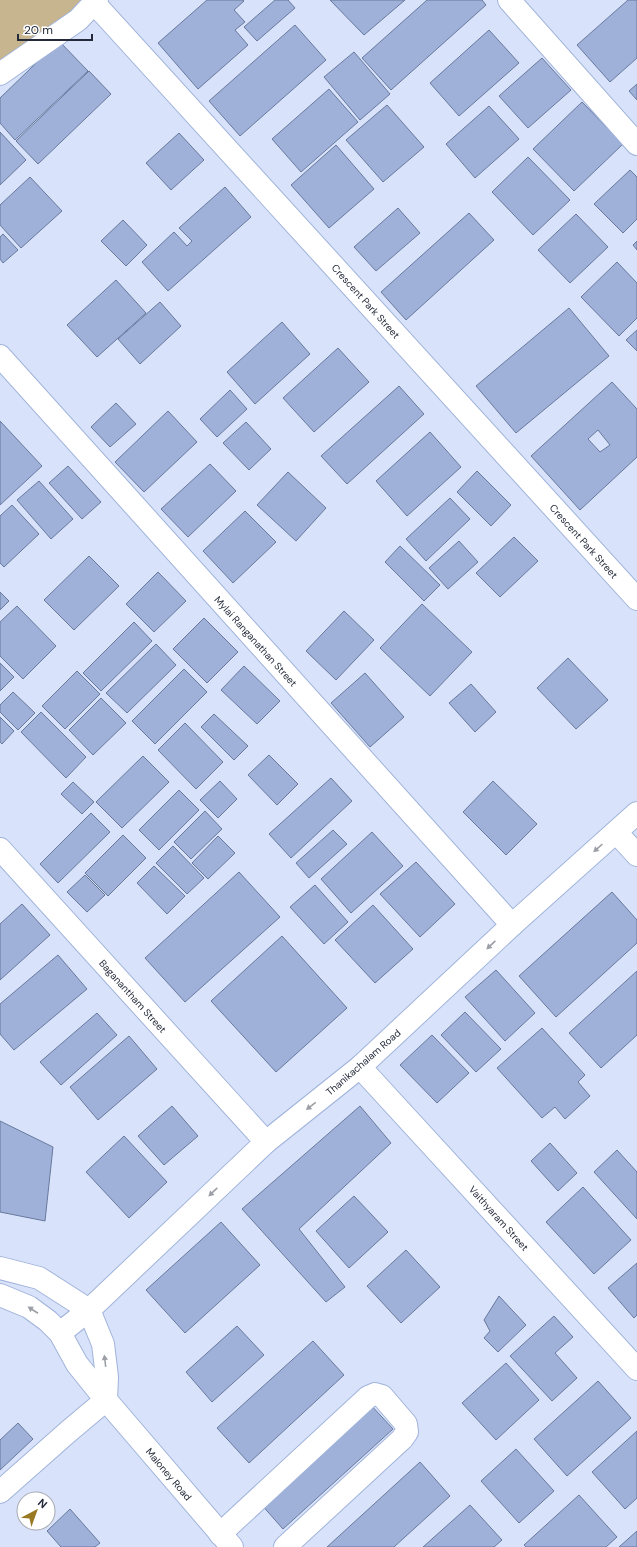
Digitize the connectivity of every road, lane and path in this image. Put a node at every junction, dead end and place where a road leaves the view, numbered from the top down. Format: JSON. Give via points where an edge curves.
{"nodes":[{"id":1,"x":509,"y":0,"type":"edge"},
{"id":2,"x":96,"y":2,"type":"edge"},
{"id":3,"x":0,"y":74,"type":"edge"},
{"id":4,"x":637,"y":144,"type":"edge"},
{"id":5,"x":0,"y":356,"type":"edge"},
{"id":6,"x":637,"y":599,"type":"edge"},
{"id":7,"x":637,"y":813,"type":"edge"},
{"id":8,"x":616,"y":832,"type":"junction"},
{"id":9,"x":0,"y":850,"type":"edge"},
{"id":10,"x":637,"y":855,"type":"edge"},
{"id":11,"x":512,"y":925,"type":"junction"},
{"id":12,"x":360,"y":1067,"type":"junction"},
{"id":13,"x":266,"y":1142,"type":"junction"},
{"id":14,"x":0,"y":1268,"type":"edge"},
{"id":15,"x":0,"y":1295,"type":"edge"},
{"id":16,"x":89,"y":1310,"type":"junction"},
{"id":17,"x":60,"y":1333,"type":"junction"},
{"id":18,"x":637,"y":1369,"type":"edge"},
{"id":19,"x":106,"y":1400,"type":"junction"},
{"id":20,"x":0,"y":1492,"type":"edge"},
{"id":21,"x":226,"y":1540,"type":"edge"},
{"id":22,"x":285,"y":1547,"type":"edge"}],
"edges":[{"from":1,"to":4,"type":"street"},
{"from":2,"to":3,"type":"street","via":[[78,20]]},
{"from":2,"to":6,"type":"street","name":"Crescent Park Street"},
{"from":5,"to":11,"type":"street","name":"Mylai Ranganathan Street"},
{"from":7,"to":8,"type":"street","name":"Thanikachalam Road"},
{"from":8,"to":10,"type":"street"},
{"from":8,"to":11,"type":"street","name":"Thanikachalam Road","one_way":true},
{"from":9,"to":13,"type":"street","name":"Baganantham Street"},
{"from":11,"to":12,"type":"street","name":"Thanikachalam Road","one_way":true},
{"from":12,"to":13,"type":"street","name":"Thanikachalam Road","one_way":true},
{"from":12,"to":18,"type":"street","name":"Vaithyaram Street"},
{"from":13,"to":16,"type":"street","name":"Thanikachalam Road","one_way":true},
{"from":14,"to":16,"type":"street","via":[[38,1278]]},
{"from":17,"to":15,"type":"street","one_way":true,"via":[[29,1307]]},
{"from":16,"to":17,"type":"street"},
{"from":19,"to":16,"type":"street","one_way":true,"via":[[107,1377],[103,1344]]},
{"from":17,"to":19,"type":"street","name":"Maloney Road","via":[[77,1364]]},
{"from":19,"to":20,"type":"street"},
{"from":19,"to":21,"type":"street","name":"Maloney Road"},
{"from":21,"to":22,"type":"street","via":[[368,1397],[375,1394],[382,1396],[406,1424],[407,1432]]}]}
